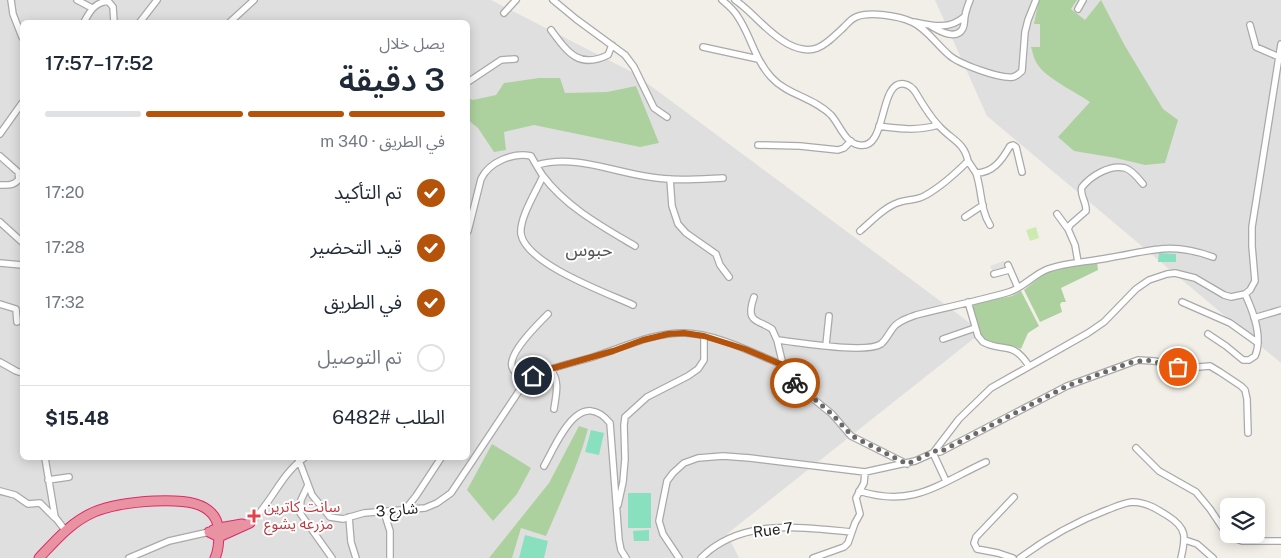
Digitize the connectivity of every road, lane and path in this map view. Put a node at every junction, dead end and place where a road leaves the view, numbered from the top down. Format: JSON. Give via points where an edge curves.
{"nodes":[{"id":1,"x":11,"y":0,"type":"edge"},
{"id":2,"x":77,"y":0,"type":"edge"},
{"id":3,"x":157,"y":0,"type":"edge"},
{"id":4,"x":254,"y":0,"type":"edge"},
{"id":5,"x":516,"y":0,"type":"edge"},
{"id":6,"x":553,"y":0,"type":"edge"},
{"id":7,"x":722,"y":0,"type":"edge"},
{"id":8,"x":735,"y":0,"type":"edge"},
{"id":9,"x":970,"y":0,"type":"edge"},
{"id":10,"x":1036,"y":0,"type":"edge"},
{"id":11,"x":1083,"y":0,"type":"edge"},
{"id":12,"x":92,"y":8,"type":"junction"},
{"id":13,"x":1078,"y":9,"type":"dead end"},
{"id":14,"x":504,"y":13,"type":"dead end"},
{"id":15,"x":964,"y":18,"type":"junction"},
{"id":16,"x":85,"y":20,"type":"edge"},
{"id":17,"x":114,"y":20,"type":"edge"},
{"id":18,"x":142,"y":20,"type":"edge"},
{"id":19,"x":232,"y":20,"type":"edge"},
{"id":20,"x":913,"y":22,"type":"junction"},
{"id":21,"x":1250,"y":25,"type":"dead end"},
{"id":22,"x":931,"y":26,"type":"junction"},
{"id":23,"x":551,"y":30,"type":"dead end"},
{"id":24,"x":20,"y":32,"type":"edge"},
{"id":25,"x":1281,"y":44,"type":"edge"},
{"id":26,"x":612,"y":45,"type":"junction"},
{"id":27,"x":704,"y":47,"type":"dead end"},
{"id":28,"x":1279,"y":57,"type":"junction"},
{"id":29,"x":515,"y":59,"type":"dead end"},
{"id":30,"x":758,"y":59,"type":"junction"},
{"id":31,"x":470,"y":81,"type":"edge"},
{"id":32,"x":20,"y":106,"type":"edge"},
{"id":33,"x":667,"y":117,"type":"dead end"},
{"id":34,"x":938,"y":125,"type":"junction"},
{"id":35,"x":879,"y":126,"type":"junction"},
{"id":36,"x":0,"y":134,"type":"edge"},
{"id":37,"x":851,"y":141,"type":"junction"},
{"id":38,"x":758,"y":145,"type":"dead end"},
{"id":39,"x":0,"y":156,"type":"edge"},
{"id":40,"x":968,"y":161,"type":"junction"},
{"id":41,"x":536,"y":165,"type":"junction"},
{"id":42,"x":1022,"y":172,"type":"dead end"},
{"id":43,"x":976,"y":173,"type":"junction"},
{"id":44,"x":543,"y":176,"type":"junction"},
{"id":45,"x":723,"y":178,"type":"dead end"},
{"id":46,"x":670,"y":179,"type":"junction"},
{"id":47,"x":19,"y":184,"type":"edge"},
{"id":48,"x":1143,"y":184,"type":"dead end"},
{"id":49,"x":0,"y":185,"type":"edge"},
{"id":50,"x":983,"y":205,"type":"junction"},
{"id":51,"x":1056,"y":214,"type":"dead end"},
{"id":52,"x":964,"y":217,"type":"dead end"},
{"id":53,"x":0,"y":222,"type":"edge"},
{"id":54,"x":470,"y":224,"type":"edge"},
{"id":55,"x":990,"y":224,"type":"dead end"},
{"id":56,"x":1068,"y":230,"type":"junction"},
{"id":57,"x":860,"y":231,"type":"dead end"},
{"id":58,"x":20,"y":240,"type":"edge"},
{"id":59,"x":635,"y":246,"type":"dead end"},
{"id":60,"x":1213,"y":257,"type":"dead end"},
{"id":61,"x":1078,"y":262,"type":"junction"},
{"id":62,"x":0,"y":263,"type":"edge"},
{"id":63,"x":20,"y":265,"type":"edge"},
{"id":64,"x":994,"y":274,"type":"dead end"},
{"id":65,"x":729,"y":277,"type":"dead end"},
{"id":66,"x":1018,"y":288,"type":"junction"},
{"id":67,"x":1245,"y":294,"type":"junction"},
{"id":68,"x":754,"y":298,"type":"dead end"},
{"id":69,"x":968,"y":302,"type":"junction"},
{"id":70,"x":1182,"y":302,"type":"dead end"},
{"id":71,"x":0,"y":304,"type":"edge"},
{"id":72,"x":633,"y":305,"type":"dead end"},
{"id":73,"x":1281,"y":310,"type":"edge"},
{"id":74,"x":548,"y":314,"type":"dead end"},
{"id":75,"x":830,"y":316,"type":"dead end"},
{"id":76,"x":1254,"y":318,"type":"junction"},
{"id":77,"x":17,"y":322,"type":"dead end"},
{"id":78,"x":975,"y":328,"type":"junction"},
{"id":79,"x":1208,"y":334,"type":"dead end"},
{"id":80,"x":704,"y":336,"type":"junction"},
{"id":81,"x":777,"y":340,"type":"junction"},
{"id":82,"x":944,"y":340,"type":"dead end"},
{"id":83,"x":1258,"y":343,"type":"junction"},
{"id":84,"x":826,"y":345,"type":"junction"},
{"id":85,"x":0,"y":362,"type":"edge"},
{"id":86,"x":783,"y":365,"type":"junction"},
{"id":87,"x":1029,"y":366,"type":"junction"},
{"id":88,"x":550,"y":370,"type":"junction"},
{"id":89,"x":20,"y":372,"type":"edge"},
{"id":90,"x":525,"y":382,"type":"junction"},
{"id":91,"x":554,"y":409,"type":"dead end"},
{"id":92,"x":1248,"y":432,"type":"dead end"},
{"id":93,"x":1136,"y":448,"type":"dead end"},
{"id":94,"x":934,"y":452,"type":"junction"},
{"id":95,"x":45,"y":460,"type":"edge"},
{"id":96,"x":300,"y":460,"type":"edge"},
{"id":97,"x":301,"y":460,"type":"edge"},
{"id":98,"x":440,"y":460,"type":"edge"},
{"id":99,"x":986,"y":462,"type":"dead end"},
{"id":100,"x":907,"y":464,"type":"junction"},
{"id":101,"x":544,"y":466,"type":"dead end"},
{"id":102,"x":865,"y":472,"type":"junction"},
{"id":103,"x":69,"y":477,"type":"dead end"},
{"id":104,"x":48,"y":480,"type":"junction"},
{"id":105,"x":946,"y":481,"type":"junction"},
{"id":106,"x":308,"y":486,"type":"junction"},
{"id":107,"x":0,"y":491,"type":"edge"},
{"id":108,"x":859,"y":491,"type":"junction"},
{"id":109,"x":1014,"y":497,"type":"dead end"},
{"id":110,"x":617,"y":509,"type":"junction"},
{"id":111,"x":404,"y":511,"type":"junction"},
{"id":112,"x":384,"y":512,"type":"junction"},
{"id":113,"x":348,"y":517,"type":"junction"},
{"id":114,"x":56,"y":518,"type":"junction"},
{"id":115,"x":250,"y":523,"type":"joint"},
{"id":116,"x":65,"y":530,"type":"junction"},
{"id":117,"x":209,"y":532,"type":"joint"},
{"id":118,"x":851,"y":532,"type":"junction"},
{"id":119,"x":219,"y":533,"type":"junction"},
{"id":120,"x":1185,"y":540,"type":"junction"},
{"id":121,"x":1281,"y":541,"type":"edge"},
{"id":122,"x":621,"y":550,"type":"junction"},
{"id":123,"x":39,"y":558,"type":"edge"},
{"id":124,"x":129,"y":558,"type":"edge"},
{"id":125,"x":216,"y":558,"type":"edge"},
{"id":126,"x":332,"y":558,"type":"edge"},
{"id":127,"x":356,"y":558,"type":"edge"},
{"id":128,"x":390,"y":558,"type":"edge"},
{"id":129,"x":618,"y":558,"type":"edge"},
{"id":130,"x":626,"y":558,"type":"edge"},
{"id":131,"x":679,"y":558,"type":"edge"},
{"id":132,"x":701,"y":558,"type":"edge"},
{"id":133,"x":813,"y":558,"type":"edge"},
{"id":134,"x":1013,"y":558,"type":"edge"},
{"id":135,"x":1020,"y":558,"type":"edge"},
{"id":136,"x":1181,"y":558,"type":"edge"},
{"id":137,"x":1214,"y":558,"type":"edge"}],
"edges":[{"from":1,"to":24,"type":"street"},
{"from":2,"to":12,"type":"street"},
{"from":3,"to":18,"type":"street"},
{"from":4,"to":19,"type":"street"},
{"from":5,"to":14,"type":"street"},
{"from":6,"to":26,"type":"street"},
{"from":7,"to":30,"type":"street","via":[[738,17]]},
{"from":8,"to":20,"type":"street","via":[[775,35],[805,49],[824,46],[856,17],[879,15]]},
{"from":9,"to":15,"type":"street"},
{"from":10,"to":20,"type":"street","via":[[1028,20],[1022,71],[1015,76],[1003,76],[961,64]]},
{"from":11,"to":13,"type":"street"},
{"from":12,"to":16,"type":"street"},
{"from":12,"to":17,"type":"street","via":[[108,1],[113,7]]},
{"from":15,"to":22,"type":"street","via":[[949,26]]},
{"from":15,"to":22,"type":"street","via":[[963,30],[957,33],[943,33]]},
{"from":20,"to":22,"type":"street"},
{"from":21,"to":28,"type":"street","via":[[1256,47]]},
{"from":23,"to":26,"type":"street","via":[[567,50],[582,61],[598,60],[608,55]]},
{"from":25,"to":28,"type":"street"},
{"from":26,"to":33,"type":"street","via":[[630,61],[654,108]]},
{"from":27,"to":30,"type":"street"},
{"from":28,"to":67,"type":"street","via":[[1252,227],[1255,281]]},
{"from":29,"to":31,"type":"street","via":[[501,60]]},
{"from":30,"to":37,"type":"street","via":[[783,87],[810,99],[832,116]]},
{"from":32,"to":36,"type":"street"},
{"from":34,"to":35,"type":"street","via":[[921,129]]},
{"from":34,"to":35,"type":"street","via":[[910,86],[900,84],[891,91]]},
{"from":34,"to":40,"type":"street","via":[[962,146]]},
{"from":35,"to":37,"type":"street","via":[[868,145],[857,145]]},
{"from":37,"to":38,"type":"street","via":[[838,150]]},
{"from":39,"to":47,"type":"street","via":[[18,172]]},
{"from":40,"to":43,"type":"street"},
{"from":40,"to":57,"type":"street","via":[[944,184],[918,199],[889,206]]},
{"from":41,"to":44,"type":"street"},
{"from":41,"to":46,"type":"street","via":[[576,162]]},
{"from":41,"to":54,"type":"street","via":[[531,156],[522,154],[489,166],[481,179]]},
{"from":42,"to":43,"type":"street","via":[[1017,149],[1013,145],[998,164],[985,173]]},
{"from":43,"to":50,"type":"street"},
{"from":44,"to":59,"type":"street","via":[[579,211]]},
{"from":44,"to":72,"type":"street","via":[[522,225],[521,234],[529,249],[552,268]]},
{"from":45,"to":46,"type":"street"},
{"from":46,"to":65,"type":"street","via":[[672,206],[678,224],[716,254]]},
{"from":47,"to":49,"type":"street"},
{"from":48,"to":56,"type":"street","via":[[1126,168],[1107,169],[1100,173],[1082,187],[1086,211]]},
{"from":50,"to":52,"type":"street"},
{"from":50,"to":55,"type":"street"},
{"from":51,"to":56,"type":"street"},
{"from":53,"to":58,"type":"street"},
{"from":56,"to":61,"type":"street"},
{"from":60,"to":61,"type":"street","via":[[1196,251],[1162,248]]},
{"from":61,"to":66,"type":"street","via":[[1047,269]]},
{"from":62,"to":63,"type":"street"},
{"from":64,"to":66,"type":"street","via":[[1009,267]]},
{"from":66,"to":69,"type":"street"},
{"from":67,"to":76,"type":"street"},
{"from":67,"to":87,"type":"street","via":[[1224,295],[1195,278],[1175,273],[1157,276],[1136,289],[1095,329]]},
{"from":68,"to":81,"type":"street","via":[[752,316],[755,321],[772,329]]},
{"from":69,"to":78,"type":"street"},
{"from":69,"to":84,"type":"street","via":[[903,320],[883,343],[876,346]]},
{"from":70,"to":83,"type":"street","via":[[1230,323]]},
{"from":71,"to":77,"type":"street","via":[[16,309]]},
{"from":73,"to":76,"type":"street"},
{"from":74,"to":90,"type":"street","via":[[516,350],[511,361]]},
{"from":75,"to":84,"type":"street"},
{"from":76,"to":83,"type":"street"},
{"from":78,"to":82,"type":"street"},
{"from":78,"to":87,"type":"street","via":[[983,342],[1013,349]]},
{"from":79,"to":83,"type":"street","via":[[1243,360],[1255,356]]},
{"from":80,"to":86,"type":"street","name":"شارع 3"},
{"from":80,"to":88,"type":"street","name":"شارع 3","via":[[684,333],[653,337]]},
{"from":80,"to":110,"type":"street","via":[[704,360],[698,369],[647,396],[626,417],[623,482]]},
{"from":81,"to":84,"type":"street"},
{"from":81,"to":86,"type":"street"},
{"from":85,"to":89,"type":"street"},
{"from":86,"to":100,"type":"street","via":[[795,384],[832,414],[852,436]]},
{"from":87,"to":94,"type":"street","via":[[1002,380],[978,399]]},
{"from":88,"to":90,"type":"street","name":"شارع 3"},
{"from":88,"to":91,"type":"street","via":[[556,376]]},
{"from":90,"to":111,"type":"street","name":"شارع 3","via":[[451,492],[430,506]]},
{"from":92,"to":94,"type":"street","via":[[1247,399],[1242,386],[1210,366],[1188,368],[1138,360],[1067,386],[940,452]]},
{"from":93,"to":121,"type":"street","via":[[1159,471],[1196,492],[1228,536],[1242,541]]},
{"from":94,"to":100,"type":"street"},
{"from":94,"to":105,"type":"street"},
{"from":95,"to":104,"type":"street"},
{"from":96,"to":115,"type":"street"},
{"from":97,"to":106,"type":"street","name":"شارع 3"},
{"from":98,"to":111,"type":"street"},
{"from":99,"to":105,"type":"street"},
{"from":100,"to":102,"type":"street"},
{"from":101,"to":110,"type":"street","via":[[570,420],[590,410],[602,414],[610,423]]},
{"from":102,"to":108,"type":"street"},
{"from":102,"to":131,"type":"street","via":[[732,457],[698,458],[684,463],[667,481],[659,521],[663,534]]},
{"from":103,"to":104,"type":"street"},
{"from":104,"to":114,"type":"street"},
{"from":105,"to":108,"type":"street","via":[[904,497],[883,497]]},
{"from":106,"to":113,"type":"street","name":"شارع 3","via":[[316,502],[330,517]]},
{"from":106,"to":126,"type":"street","via":[[300,500],[301,515]]},
{"from":107,"to":114,"type":"street","via":[[15,495],[28,504],[40,503]]},
{"from":108,"to":118,"type":"street","via":[[856,501],[860,514]]},
{"from":109,"to":134,"type":"street","via":[[974,543],[977,549]]},
{"from":110,"to":122,"type":"street"},
{"from":111,"to":112,"type":"street","name":"شارع 3"},
{"from":112,"to":113,"type":"street","name":"شارع 3"},
{"from":112,"to":128,"type":"street","via":[[390,531]]},
{"from":113,"to":127,"type":"street"},
{"from":114,"to":116,"type":"street"},
{"from":115,"to":119,"type":"highway"},
{"from":116,"to":119,"type":"highway","via":[[86,516],[117,504],[169,500],[204,507],[212,513]]},
{"from":116,"to":123,"type":"highway"},
{"from":117,"to":119,"type":"highway"},
{"from":117,"to":124,"type":"street","via":[[169,541]]},
{"from":118,"to":132,"type":"street","name":"Rue 7","via":[[798,527],[755,530],[720,542]]},
{"from":118,"to":133,"type":"street","via":[[844,547]]},
{"from":119,"to":125,"type":"highway"},
{"from":120,"to":135,"type":"street","via":[[1182,528],[1174,520],[1156,508],[1134,502],[1116,506],[1063,529]]},
{"from":120,"to":136,"type":"street"},
{"from":120,"to":137,"type":"street","via":[[1197,544]]},
{"from":122,"to":129,"type":"street"},
{"from":122,"to":130,"type":"street"}]}
